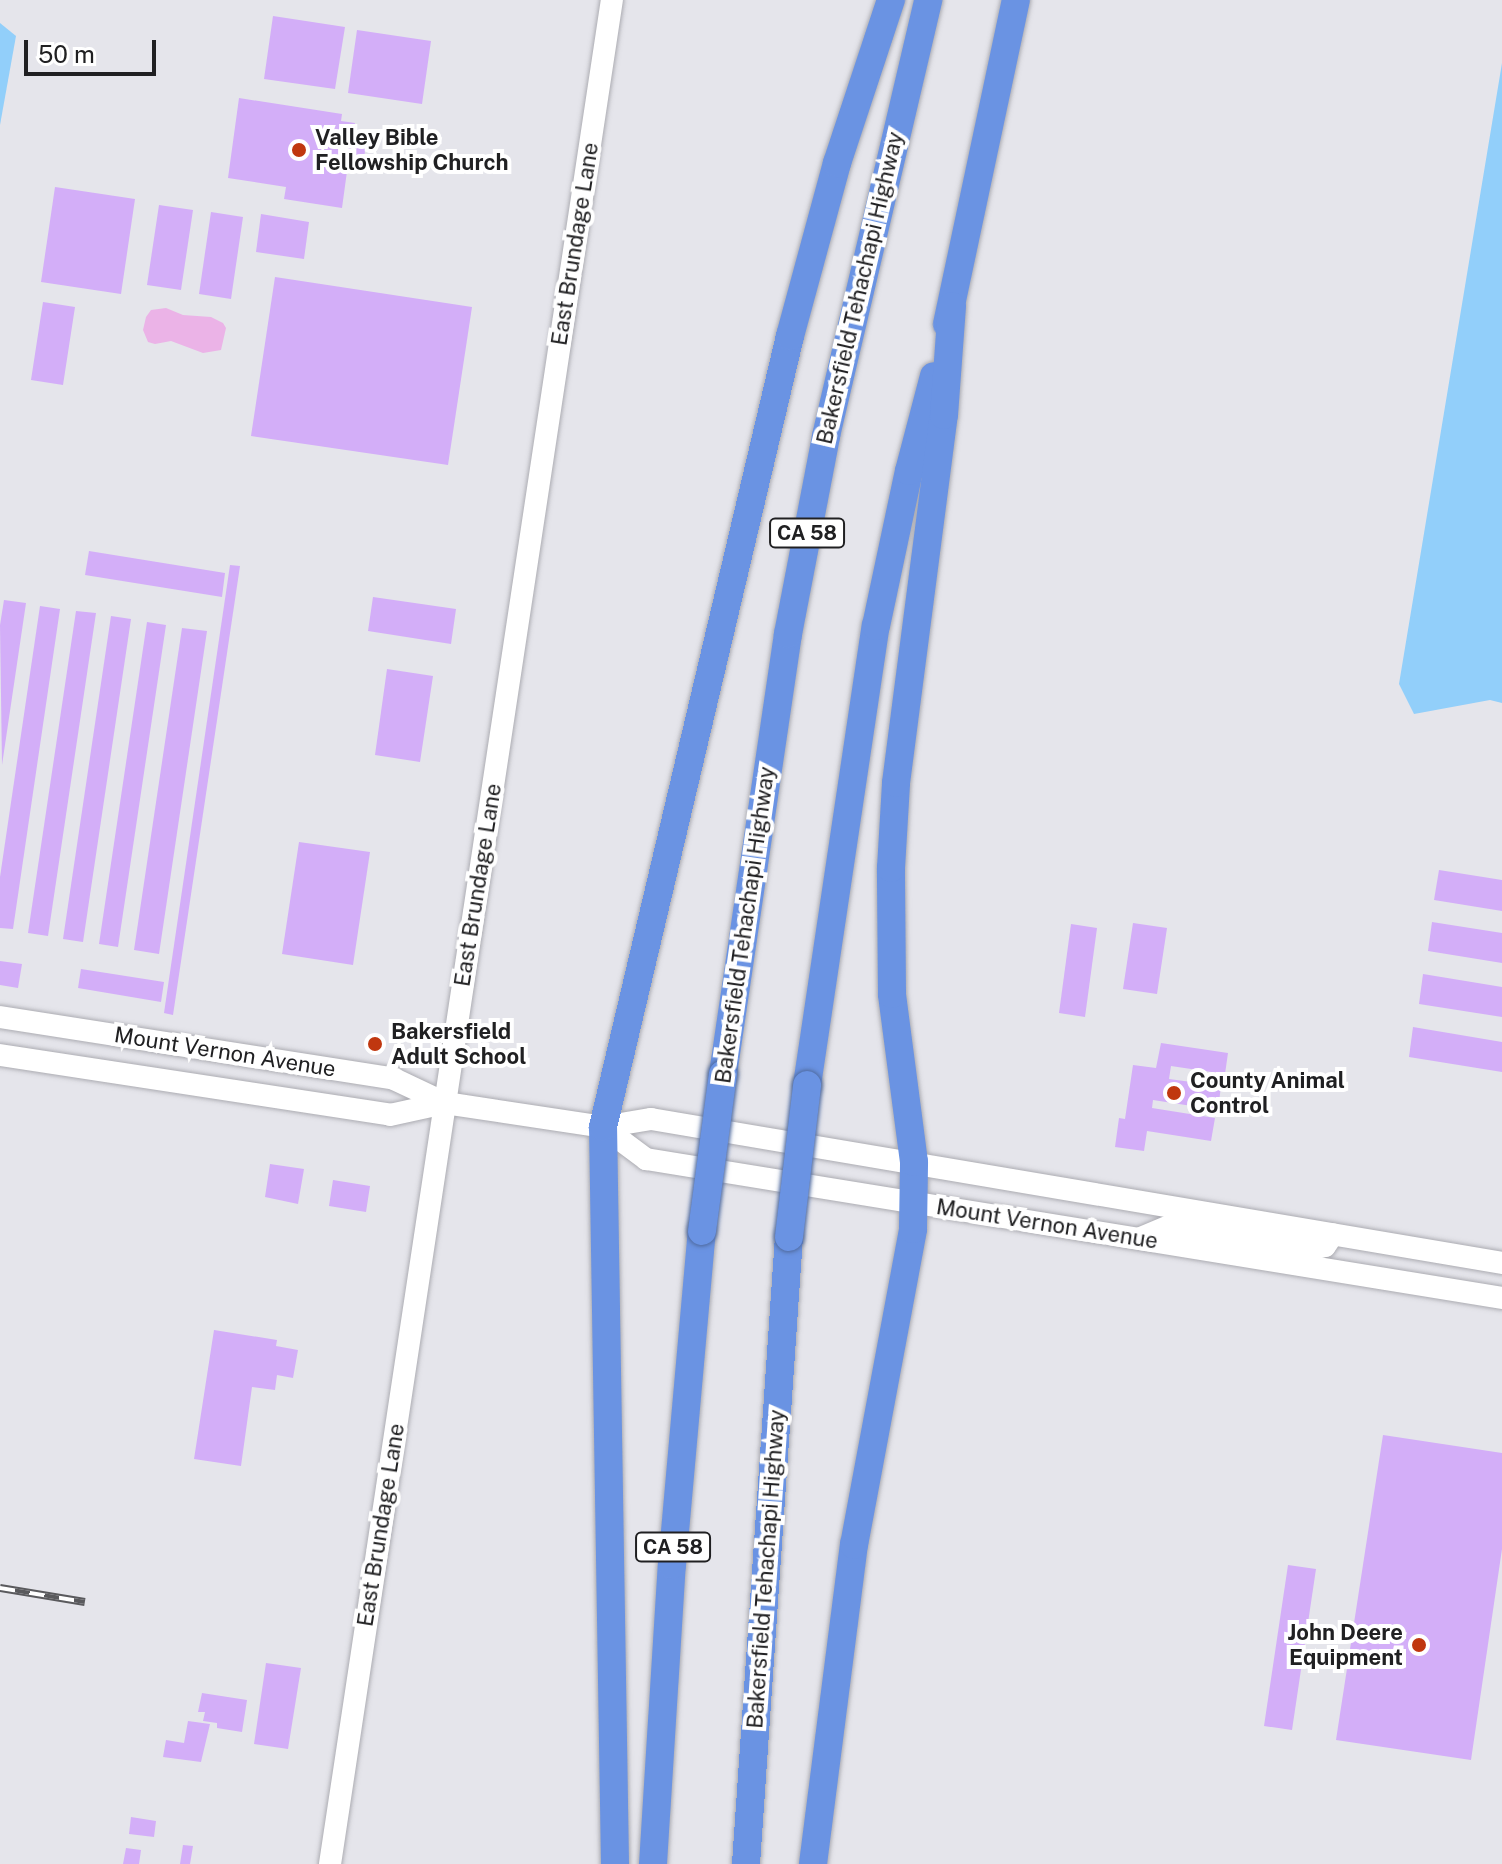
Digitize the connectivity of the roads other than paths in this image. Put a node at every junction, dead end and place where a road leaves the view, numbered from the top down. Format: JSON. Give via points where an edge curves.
{"nodes":[{"id":1,"x":612,"y":0,"type":"edge"},
{"id":2,"x":891,"y":0,"type":"edge"},
{"id":3,"x":928,"y":0,"type":"edge"},
{"id":4,"x":1016,"y":0,"type":"edge"},
{"id":5,"x":952,"y":306,"type":"junction"},
{"id":6,"x":0,"y":1017,"type":"edge"},
{"id":7,"x":0,"y":1055,"type":"edge"},
{"id":8,"x":445,"y":1103,"type":"junction"},
{"id":9,"x":603,"y":1127,"type":"junction"},
{"id":10,"x":914,"y":1162,"type":"junction"},
{"id":11,"x":914,"y":1202,"type":"junction"},
{"id":12,"x":1333,"y":1234,"type":"junction"},
{"id":13,"x":1140,"y":1239,"type":"junction"},
{"id":14,"x":1502,"y":1263,"type":"edge"},
{"id":15,"x":1502,"y":1298,"type":"edge"},
{"id":16,"x":330,"y":1864,"type":"edge"},
{"id":17,"x":615,"y":1864,"type":"edge"},
{"id":18,"x":653,"y":1864,"type":"edge"},
{"id":19,"x":746,"y":1864,"type":"edge"},
{"id":20,"x":813,"y":1864,"type":"edge"}],
"edges":[{"from":1,"to":8,"type":"main road","name":"East Brundage Lane"},
{"from":2,"to":9,"type":"highway","via":[[837,163],[797,309]]},
{"from":3,"to":18,"type":"highway","name":"Bakersfield Tehachapi Highway","number":"CA 58","bridge":true,"via":[[830,421],[788,634],[723,1074],[702,1231],[672,1565]]},
{"from":4,"to":5,"type":"highway","name":"Bakersfield Tehachapi Highway"},
{"from":5,"to":10,"type":"highway","via":[[944,415],[896,783],[891,868],[892,994]]},
{"from":5,"to":19,"type":"highway","name":"Bakersfield Tehachapi Highway","bridge":true,"via":[[876,626],[807,1085],[789,1237]]},
{"from":6,"to":8,"type":"main road","name":"Mount Vernon Avenue","via":[[394,1079]]},
{"from":7,"to":8,"type":"main road","name":"Mount Vernon Avenue","via":[[390,1115]]},
{"from":8,"to":9,"type":"main road","name":"Mount Vernon Avenue"},
{"from":8,"to":16,"type":"main road","name":"East Brundage Lane"},
{"from":9,"to":10,"type":"main road","name":"Mount Vernon Avenue","via":[[651,1119]]},
{"from":9,"to":11,"type":"main road","name":"Mount Vernon Avenue","via":[[646,1159]]},
{"from":9,"to":17,"type":"highway"},
{"from":10,"to":11,"type":"highway"},
{"from":10,"to":12,"type":"main road","name":"Mount Vernon Avenue"},
{"from":11,"to":13,"type":"main road","name":"Mount Vernon Avenue"},
{"from":11,"to":20,"type":"highway","via":[[854,1545]]},
{"from":12,"to":13,"type":"main road","via":[[1325,1246],[1312,1249],[1171,1225]]},
{"from":12,"to":14,"type":"main road","name":"Mount Vernon Avenue"},
{"from":13,"to":15,"type":"main road","name":"Mount Vernon Avenue"}]}
